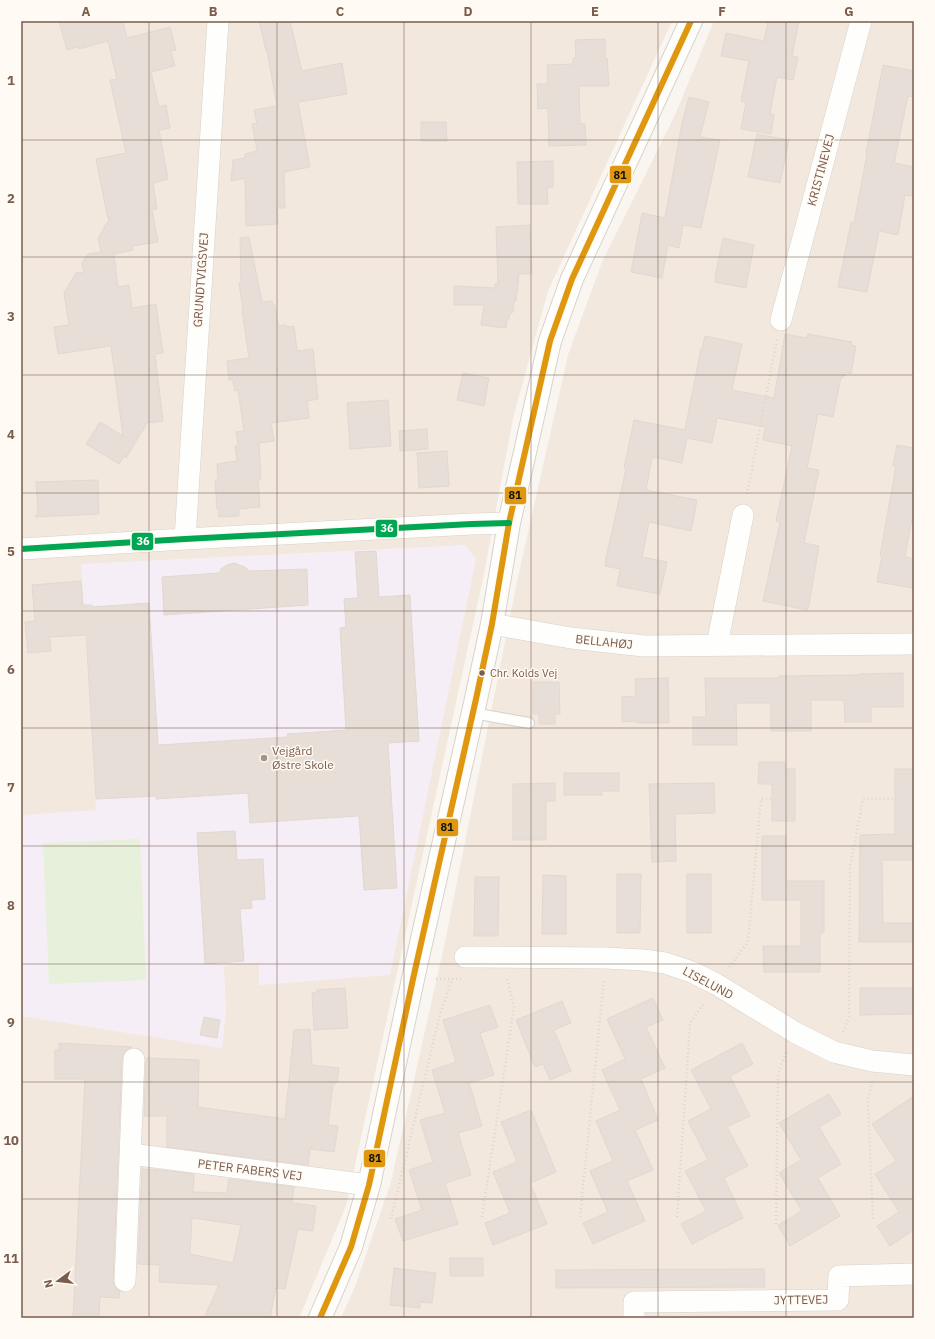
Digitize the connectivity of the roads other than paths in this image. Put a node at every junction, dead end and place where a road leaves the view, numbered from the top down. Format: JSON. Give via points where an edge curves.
{"nodes":[{"id":1,"x":218,"y":21,"type":"edge"},
{"id":2,"x":691,"y":21,"type":"edge"},
{"id":3,"x":861,"y":21,"type":"edge"},
{"id":4,"x":781,"y":320,"type":"road end"},
{"id":5,"x":743,"y":515,"type":"road end"},
{"id":6,"x":509,"y":523,"type":"junction"},
{"id":7,"x":185,"y":539,"type":"junction"},
{"id":8,"x":21,"y":549,"type":"edge"},
{"id":9,"x":492,"y":624,"type":"junction"},
{"id":10,"x":914,"y":644,"type":"edge"},
{"id":11,"x":717,"y":646,"type":"junction"},
{"id":12,"x":473,"y":713,"type":"junction"},
{"id":13,"x":529,"y":723,"type":"dead end"},
{"id":14,"x":465,"y":957,"type":"dead end"},
{"id":15,"x":134,"y":1059,"type":"dead end"},
{"id":16,"x":914,"y":1065,"type":"edge"},
{"id":17,"x":131,"y":1154,"type":"junction"},
{"id":18,"x":369,"y":1185,"type":"junction"},
{"id":19,"x":914,"y":1274,"type":"edge"},
{"id":20,"x":125,"y":1281,"type":"dead end"},
{"id":21,"x":761,"y":1309,"type":"edge"},
{"id":22,"x":320,"y":1318,"type":"edge"},
{"id":23,"x":634,"y":1318,"type":"edge"}],
"edges":[{"from":1,"to":7,"type":"street","name":"GRUNDTVIGSVEJ"},
{"from":2,"to":6,"type":"street","via":[[572,279],[550,341]]},
{"from":3,"to":4,"type":"street","name":"KRISTINEVEJ"},
{"from":5,"to":11,"type":"street"},
{"from":6,"to":7,"type":"street"},
{"from":6,"to":9,"type":"street"},
{"from":7,"to":8,"type":"street"},
{"from":9,"to":11,"type":"street","name":"BELLAHØJ","via":[[571,638],[644,646]]},
{"from":9,"to":12,"type":"street"},
{"from":10,"to":11,"type":"street","name":"BELLAHØJ"},
{"from":12,"to":13,"type":"lane"},
{"from":12,"to":18,"type":"street"},
{"from":14,"to":16,"type":"street","name":"LISELUND","via":[[604,958],[664,963],[692,972],[716,984],[796,1033],[834,1052],[872,1061]]},
{"from":15,"to":17,"type":"street"},
{"from":17,"to":18,"type":"street","name":"PETER FABERS VEJ"},
{"from":17,"to":20,"type":"street"},
{"from":18,"to":22,"type":"street","via":[[351,1247]]},
{"from":19,"to":21,"type":"street","name":"JYTTEVEJ","via":[[839,1276],[838,1300]]},
{"from":21,"to":23,"type":"street","name":"JYTTEVEJ","via":[[634,1302]]}]}
